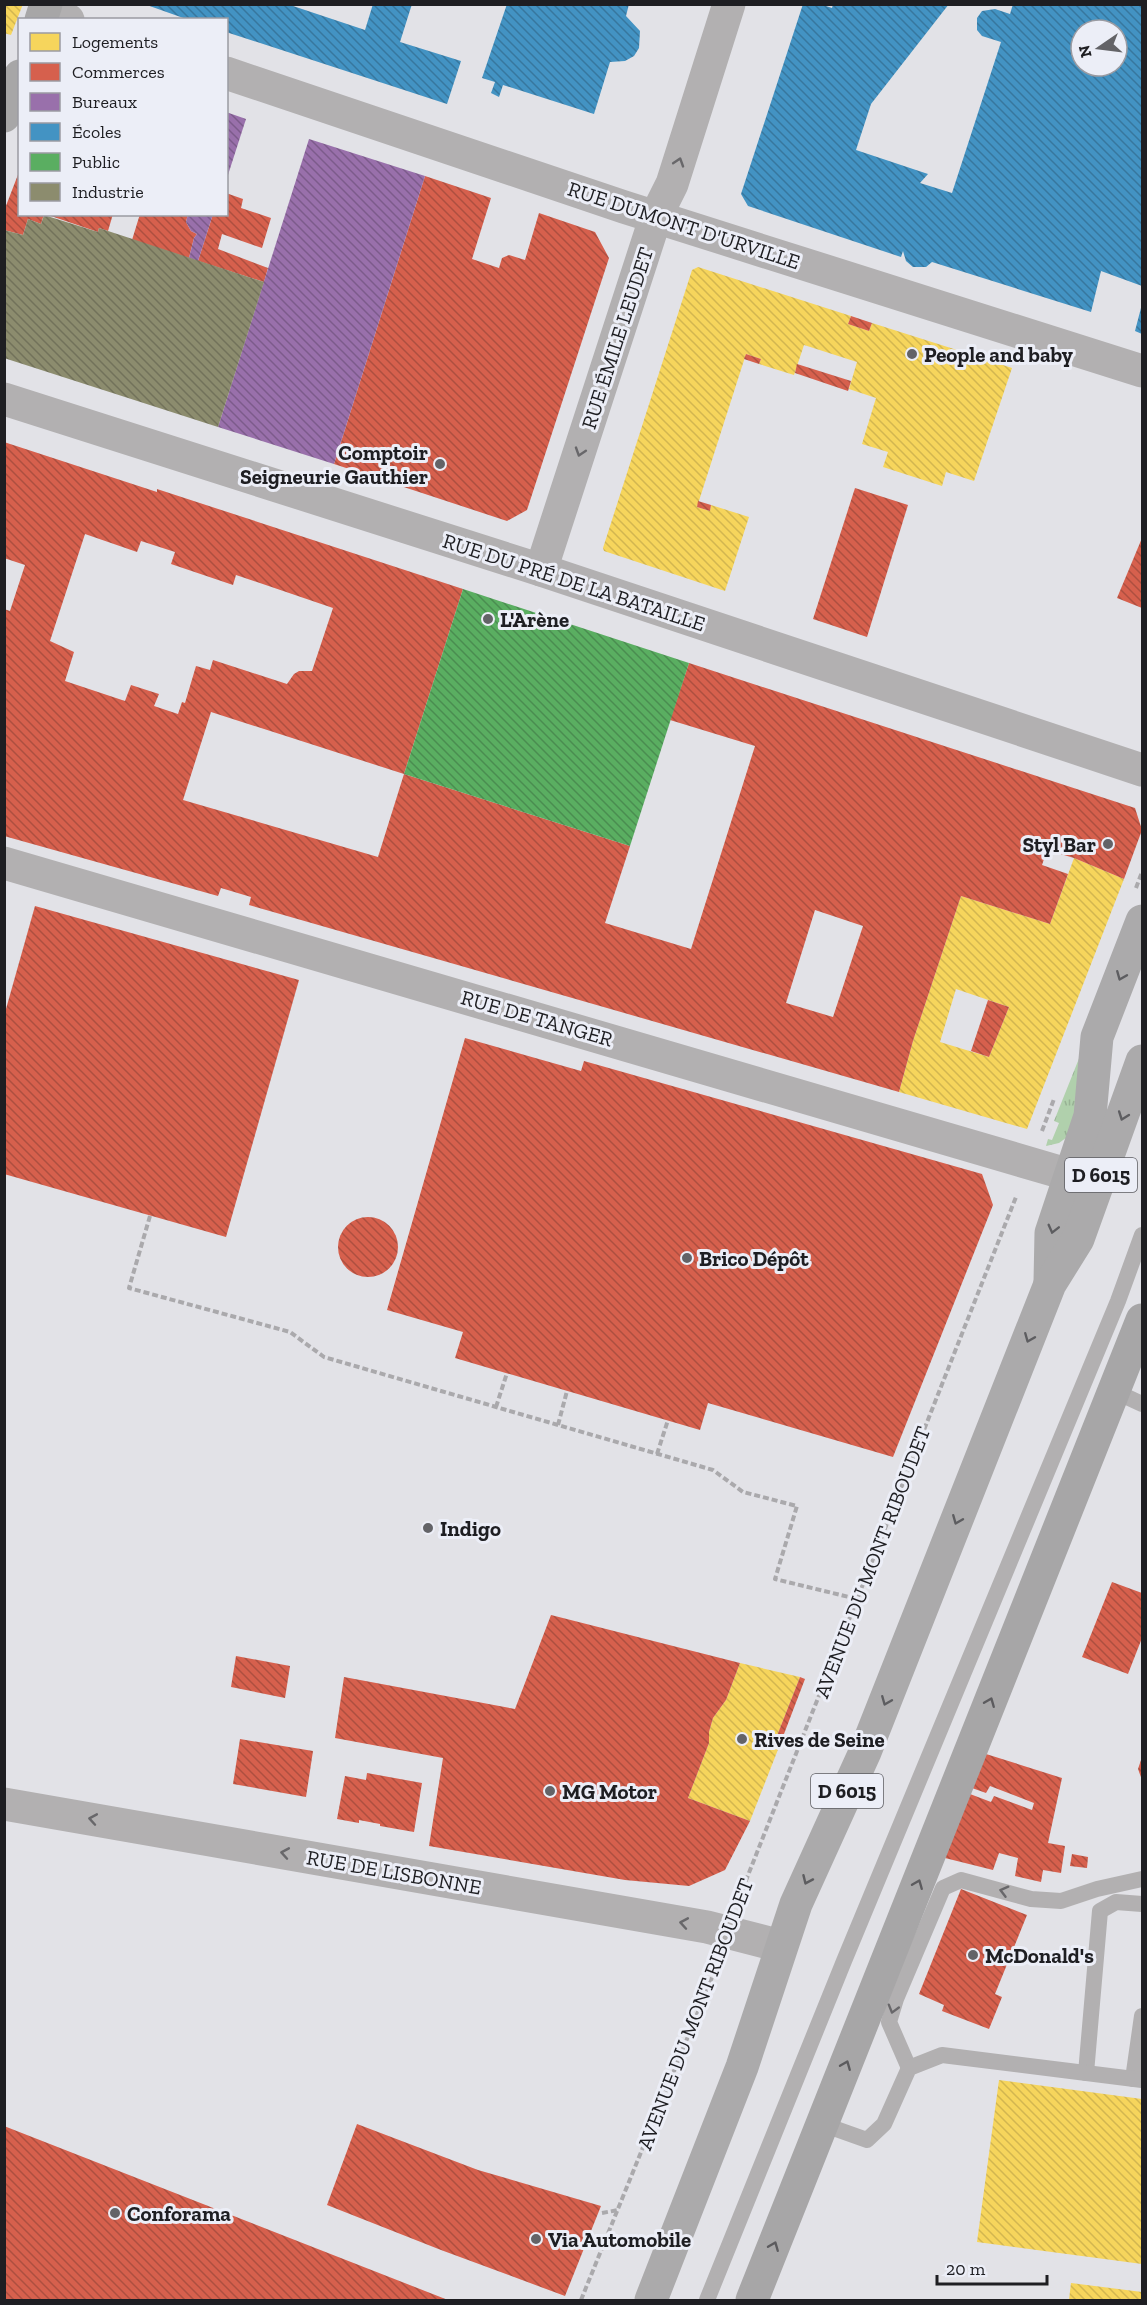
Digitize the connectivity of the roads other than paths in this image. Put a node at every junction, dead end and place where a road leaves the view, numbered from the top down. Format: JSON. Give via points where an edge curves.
{"nodes":[{"id":1,"x":729,"y":4,"type":"edge"},
{"id":2,"x":228,"y":74,"type":"edge"},
{"id":3,"x":18,"y":81,"type":"edge"},
{"id":4,"x":4,"y":116,"type":"edge"},
{"id":5,"x":657,"y":216,"type":"junction"},
{"id":6,"x":1143,"y":371,"type":"edge"},
{"id":7,"x":4,"y":399,"type":"edge"},
{"id":8,"x":541,"y":570,"type":"junction"},
{"id":9,"x":1143,"y":770,"type":"edge"},
{"id":10,"x":4,"y":863,"type":"edge"},
{"id":11,"x":1143,"y":921,"type":"edge"},
{"id":12,"x":1143,"y":1061,"type":"edge"},
{"id":13,"x":1070,"y":1175,"type":"junction"},
{"id":14,"x":1143,"y":1235,"type":"edge"},
{"id":15,"x":1050,"y":1284,"type":"junction"},
{"id":16,"x":1143,"y":1320,"type":"edge"},
{"id":17,"x":1128,"y":1397,"type":"edge"},
{"id":18,"x":4,"y":1804,"type":"edge"},
{"id":19,"x":1143,"y":1879,"type":"edge"},
{"id":20,"x":1143,"y":1904,"type":"edge"},
{"id":21,"x":781,"y":1946,"type":"junction"},
{"id":22,"x":1143,"y":2016,"type":"edge"},
{"id":23,"x":909,"y":2068,"type":"junction"},
{"id":24,"x":1086,"y":2073,"type":"junction"},
{"id":25,"x":1138,"y":2080,"type":"edge"},
{"id":26,"x":822,"y":2124,"type":"junction"},
{"id":27,"x":651,"y":2301,"type":"edge"},
{"id":28,"x":707,"y":2301,"type":"edge"},
{"id":29,"x":752,"y":2301,"type":"edge"}],
"edges":[{"from":5,"to":1,"type":"street","name":"RUE ÉMILE LEUDET","one_way":true,"via":[[672,184]]},
{"from":2,"to":5,"type":"street","name":"RUE DUMONT D'URVILLE"},
{"from":3,"to":4,"type":"street"},
{"from":5,"to":6,"type":"street","name":"RUE DUMONT D'URVILLE"},
{"from":5,"to":8,"type":"street","name":"RUE ÉMILE LEUDET","one_way":true},
{"from":7,"to":8,"type":"street","name":"RUE DU PRÉ DE LA BATAILLE"},
{"from":8,"to":9,"type":"street","name":"RUE DU PRÉ DE LA BATAILLE"},
{"from":10,"to":13,"type":"street","name":"RUE DE TANGER"},
{"from":11,"to":13,"type":"main road","number":"D 6015","one_way":true,"via":[[1097,1037],[1090,1116]]},
{"from":12,"to":15,"type":"main road","number":"D 6015","one_way":true,"via":[[1078,1239]]},
{"from":13,"to":15,"type":"main road","number":"D 6015","one_way":true,"via":[[1051,1233]]},
{"from":14,"to":28,"type":"lane"},
{"from":15,"to":21,"type":"main road","number":"D 6015","one_way":true,"via":[[865,1752],[803,1887]]},
{"from":16,"to":17,"type":"street"},
{"from":26,"to":17,"type":"street","one_way":true},
{"from":21,"to":18,"type":"street","name":"RUE DE LISBONNE","one_way":true,"via":[[725,1932]]},
{"from":19,"to":23,"type":"lane","one_way":true,"via":[[1061,1901],[1031,1899],[961,1880],[943,1888],[890,2022]]},
{"from":20,"to":24,"type":"lane","via":[[1116,1902],[1100,1911]]},
{"from":21,"to":27,"type":"main road","number":"D 6015","via":[[742,2067]]},
{"from":22,"to":25,"type":"lane"},
{"from":23,"to":24,"type":"lane","via":[[942,2055]]},
{"from":23,"to":26,"type":"lane","via":[[884,2124],[867,2140]]},
{"from":24,"to":25,"type":"lane"},
{"from":29,"to":26,"type":"street","one_way":true}]}
